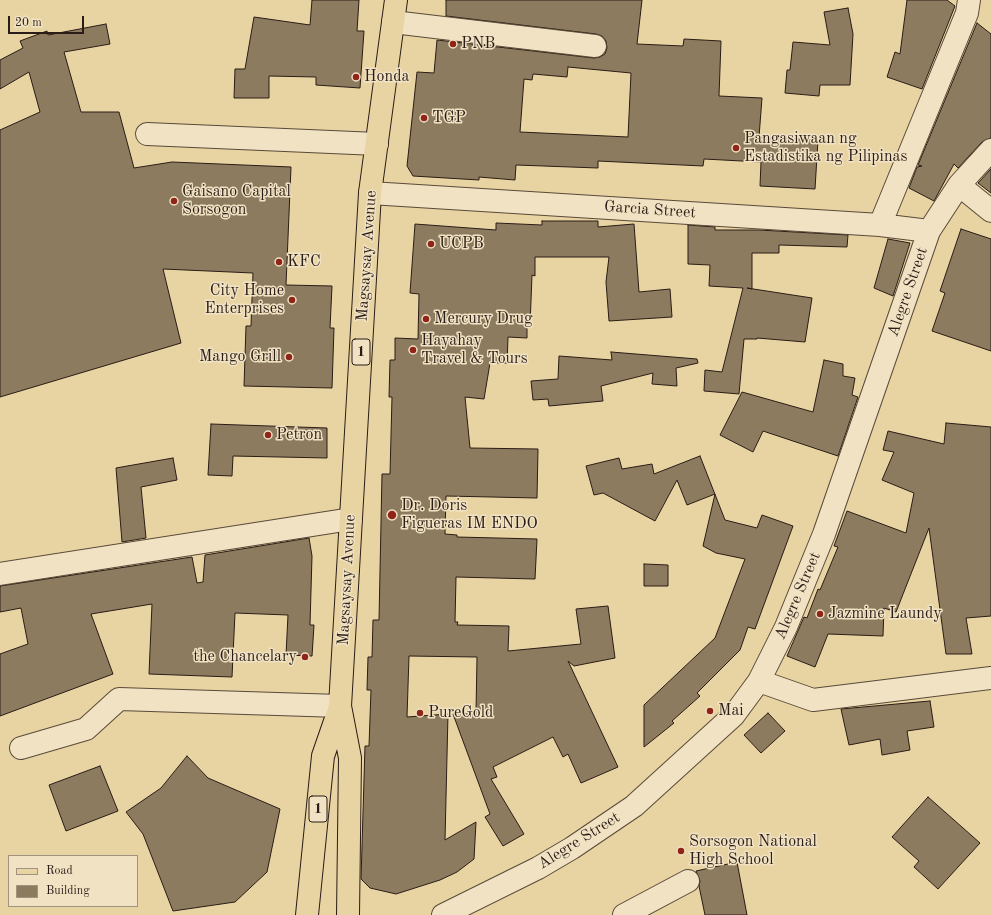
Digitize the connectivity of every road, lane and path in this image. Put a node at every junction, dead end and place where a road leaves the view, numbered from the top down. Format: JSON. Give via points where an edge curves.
{"nodes":[{"id":1,"x":396,"y":0,"type":"edge"},
{"id":2,"x":969,"y":0,"type":"edge"},
{"id":3,"x":393,"y":22,"type":"junction"},
{"id":4,"x":595,"y":46,"type":"dead end"},
{"id":5,"x":148,"y":134,"type":"dead end"},
{"id":6,"x":377,"y":144,"type":"junction"},
{"id":7,"x":991,"y":150,"type":"edge"},
{"id":8,"x":959,"y":185,"type":"junction"},
{"id":9,"x":370,"y":193,"type":"junction"},
{"id":10,"x":991,"y":211,"type":"edge"},
{"id":11,"x":880,"y":225,"type":"junction"},
{"id":12,"x":929,"y":231,"type":"junction"},
{"id":13,"x":351,"y":519,"type":"junction"},
{"id":14,"x":0,"y":574,"type":"edge"},
{"id":15,"x":991,"y":678,"type":"edge"},
{"id":16,"x":759,"y":681,"type":"junction"},
{"id":17,"x":340,"y":706,"type":"junction"},
{"id":18,"x":21,"y":748,"type":"dead end"},
{"id":19,"x":688,"y":881,"type":"dead end"},
{"id":20,"x":307,"y":915,"type":"edge"},
{"id":21,"x":348,"y":915,"type":"edge"},
{"id":22,"x":443,"y":915,"type":"edge"},
{"id":23,"x":624,"y":915,"type":"edge"}],
"edges":[{"from":1,"to":3,"type":"main road","name":"Magsaysay Avenue","number":"1"},
{"from":2,"to":11,"type":"street","via":[[967,13]]},
{"from":3,"to":4,"type":"street"},
{"from":3,"to":6,"type":"main road","name":"Magsaysay Avenue","number":"1"},
{"from":5,"to":6,"type":"street"},
{"from":6,"to":9,"type":"main road","name":"Magsaysay Avenue","number":"1"},
{"from":7,"to":8,"type":"street","name":"Alegre Street"},
{"from":8,"to":10,"type":"street"},
{"from":8,"to":12,"type":"street","name":"Alegre Street"},
{"from":9,"to":11,"type":"street","name":"Garcia Street"},
{"from":9,"to":13,"type":"main road","name":"Magsaysay Avenue","number":"1"},
{"from":11,"to":12,"type":"street","name":"Garcia Street"},
{"from":12,"to":16,"type":"street","name":"Alegre Street","via":[[824,534],[786,627]]},
{"from":13,"to":14,"type":"street"},
{"from":13,"to":17,"type":"main road","name":"Magsaysay Avenue","number":"1"},
{"from":15,"to":16,"type":"street","via":[[813,700]]},
{"from":16,"to":22,"type":"street","name":"Alegre Street","via":[[734,715],[634,806],[538,868]]},
{"from":17,"to":18,"type":"street","via":[[119,699],[86,729]]},
{"from":17,"to":20,"type":"main road","name":"Magsaysay Avenue","number":"1","via":[[323,756]]},
{"from":17,"to":21,"type":"main road","name":"Magsaysay Avenue","number":"1","via":[[350,758]]},
{"from":19,"to":23,"type":"street"}]}
